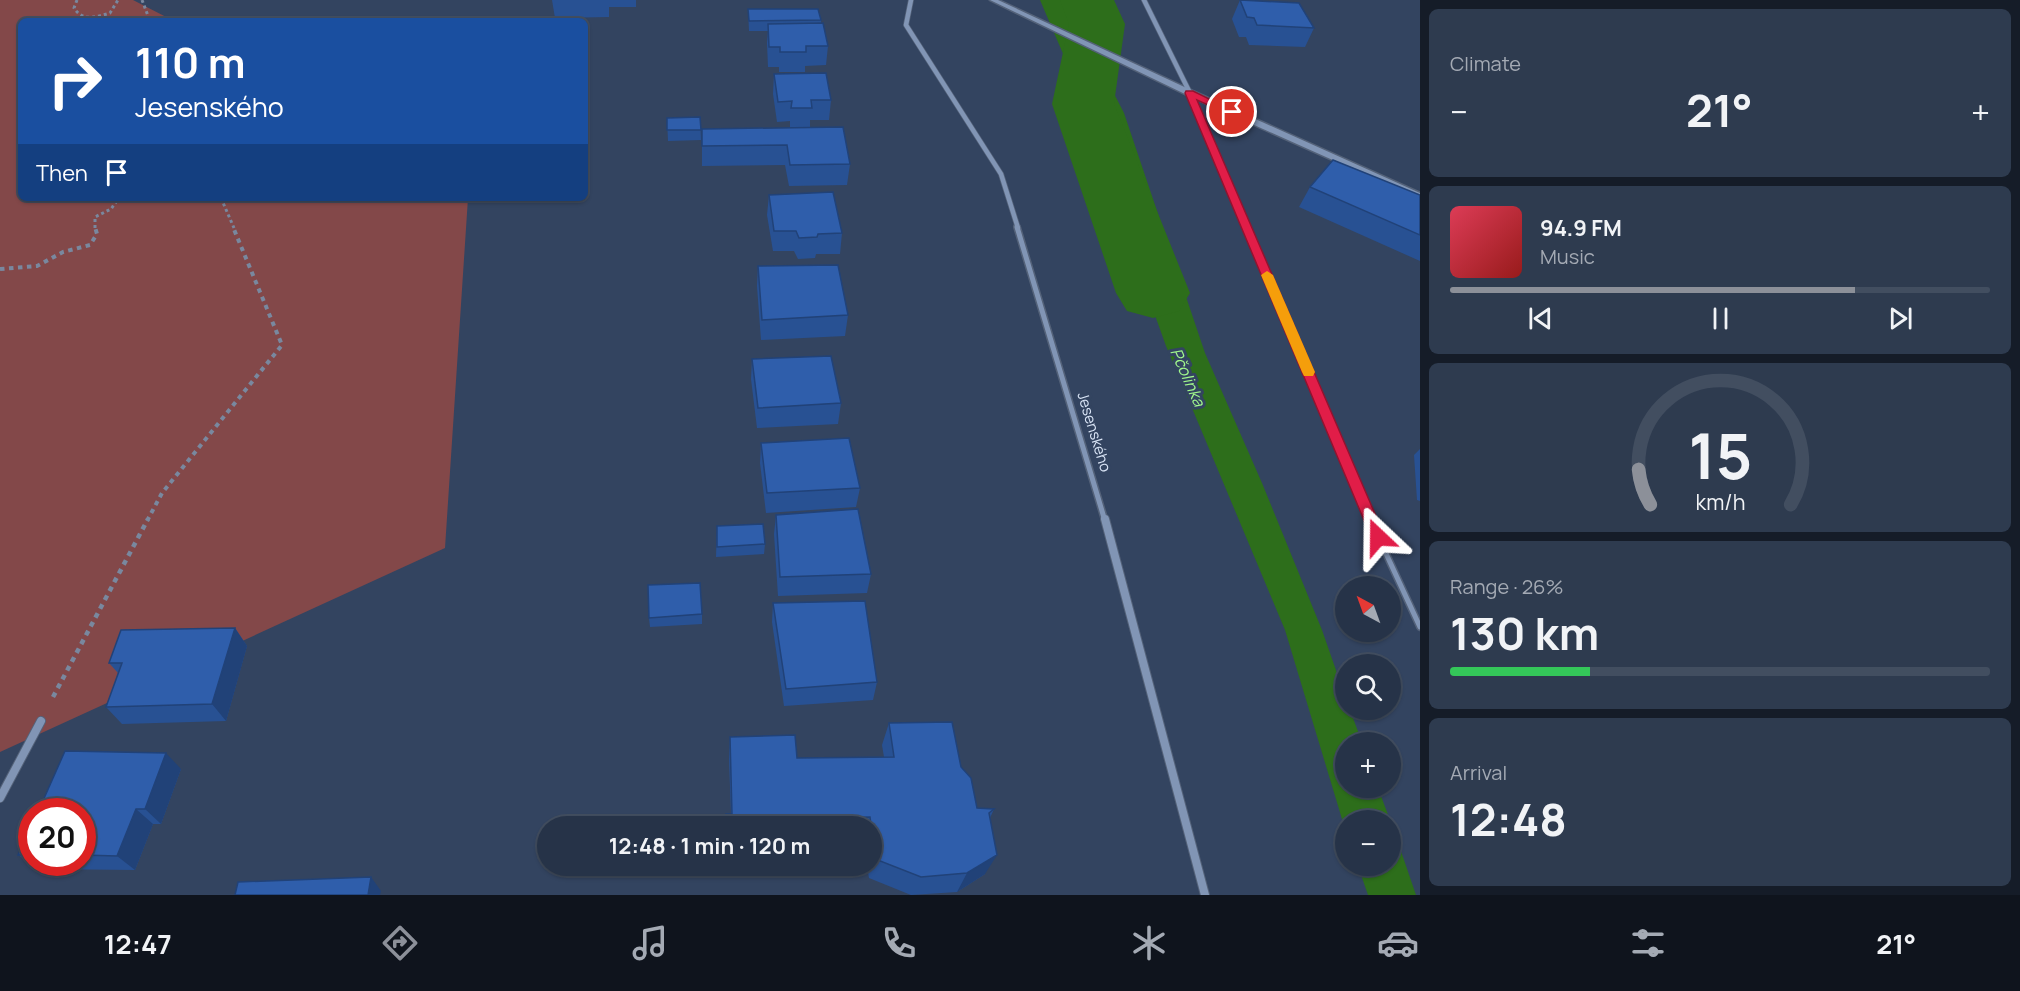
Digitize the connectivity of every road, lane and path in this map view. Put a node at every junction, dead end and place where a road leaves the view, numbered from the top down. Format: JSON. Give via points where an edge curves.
{"nodes":[{"id":1,"x":76,"y":0,"type":"edge"},
{"id":2,"x":117,"y":0,"type":"edge"},
{"id":3,"x":142,"y":0,"type":"edge"},
{"id":4,"x":910,"y":0,"type":"edge"},
{"id":5,"x":993,"y":0,"type":"edge"},
{"id":6,"x":1144,"y":0,"type":"edge"},
{"id":7,"x":149,"y":18,"type":"edge"},
{"id":8,"x":1190,"y":93,"type":"junction"},
{"id":9,"x":1420,"y":196,"type":"edge"},
{"id":10,"x":117,"y":201,"type":"edge"},
{"id":11,"x":222,"y":201,"type":"edge"},
{"id":12,"x":0,"y":269,"type":"edge"},
{"id":13,"x":1420,"y":627,"type":"edge"},
{"id":14,"x":41,"y":721,"type":"joint"},
{"id":15,"x":0,"y":798,"type":"edge"},
{"id":16,"x":1206,"y":895,"type":"edge"}],
"edges":[{"from":1,"to":2,"type":"path","via":[[74,8],[85,18],[110,13]]},
{"from":3,"to":7,"type":"path"},
{"from":4,"to":16,"type":"street","name":"Jesenského","via":[[906,25],[1001,174],[1096,485]]},
{"from":5,"to":8,"type":"street"},
{"from":6,"to":8,"type":"street"},
{"from":8,"to":9,"type":"street"},
{"from":8,"to":13,"type":"lane"},
{"from":10,"to":12,"type":"path","via":[[111,209],[95,217],[97,234],[90,244],[59,254],[37,267]]},
{"from":11,"to":14,"type":"path","via":[[282,345],[162,493]]},
{"from":14,"to":15,"type":"street"}]}
